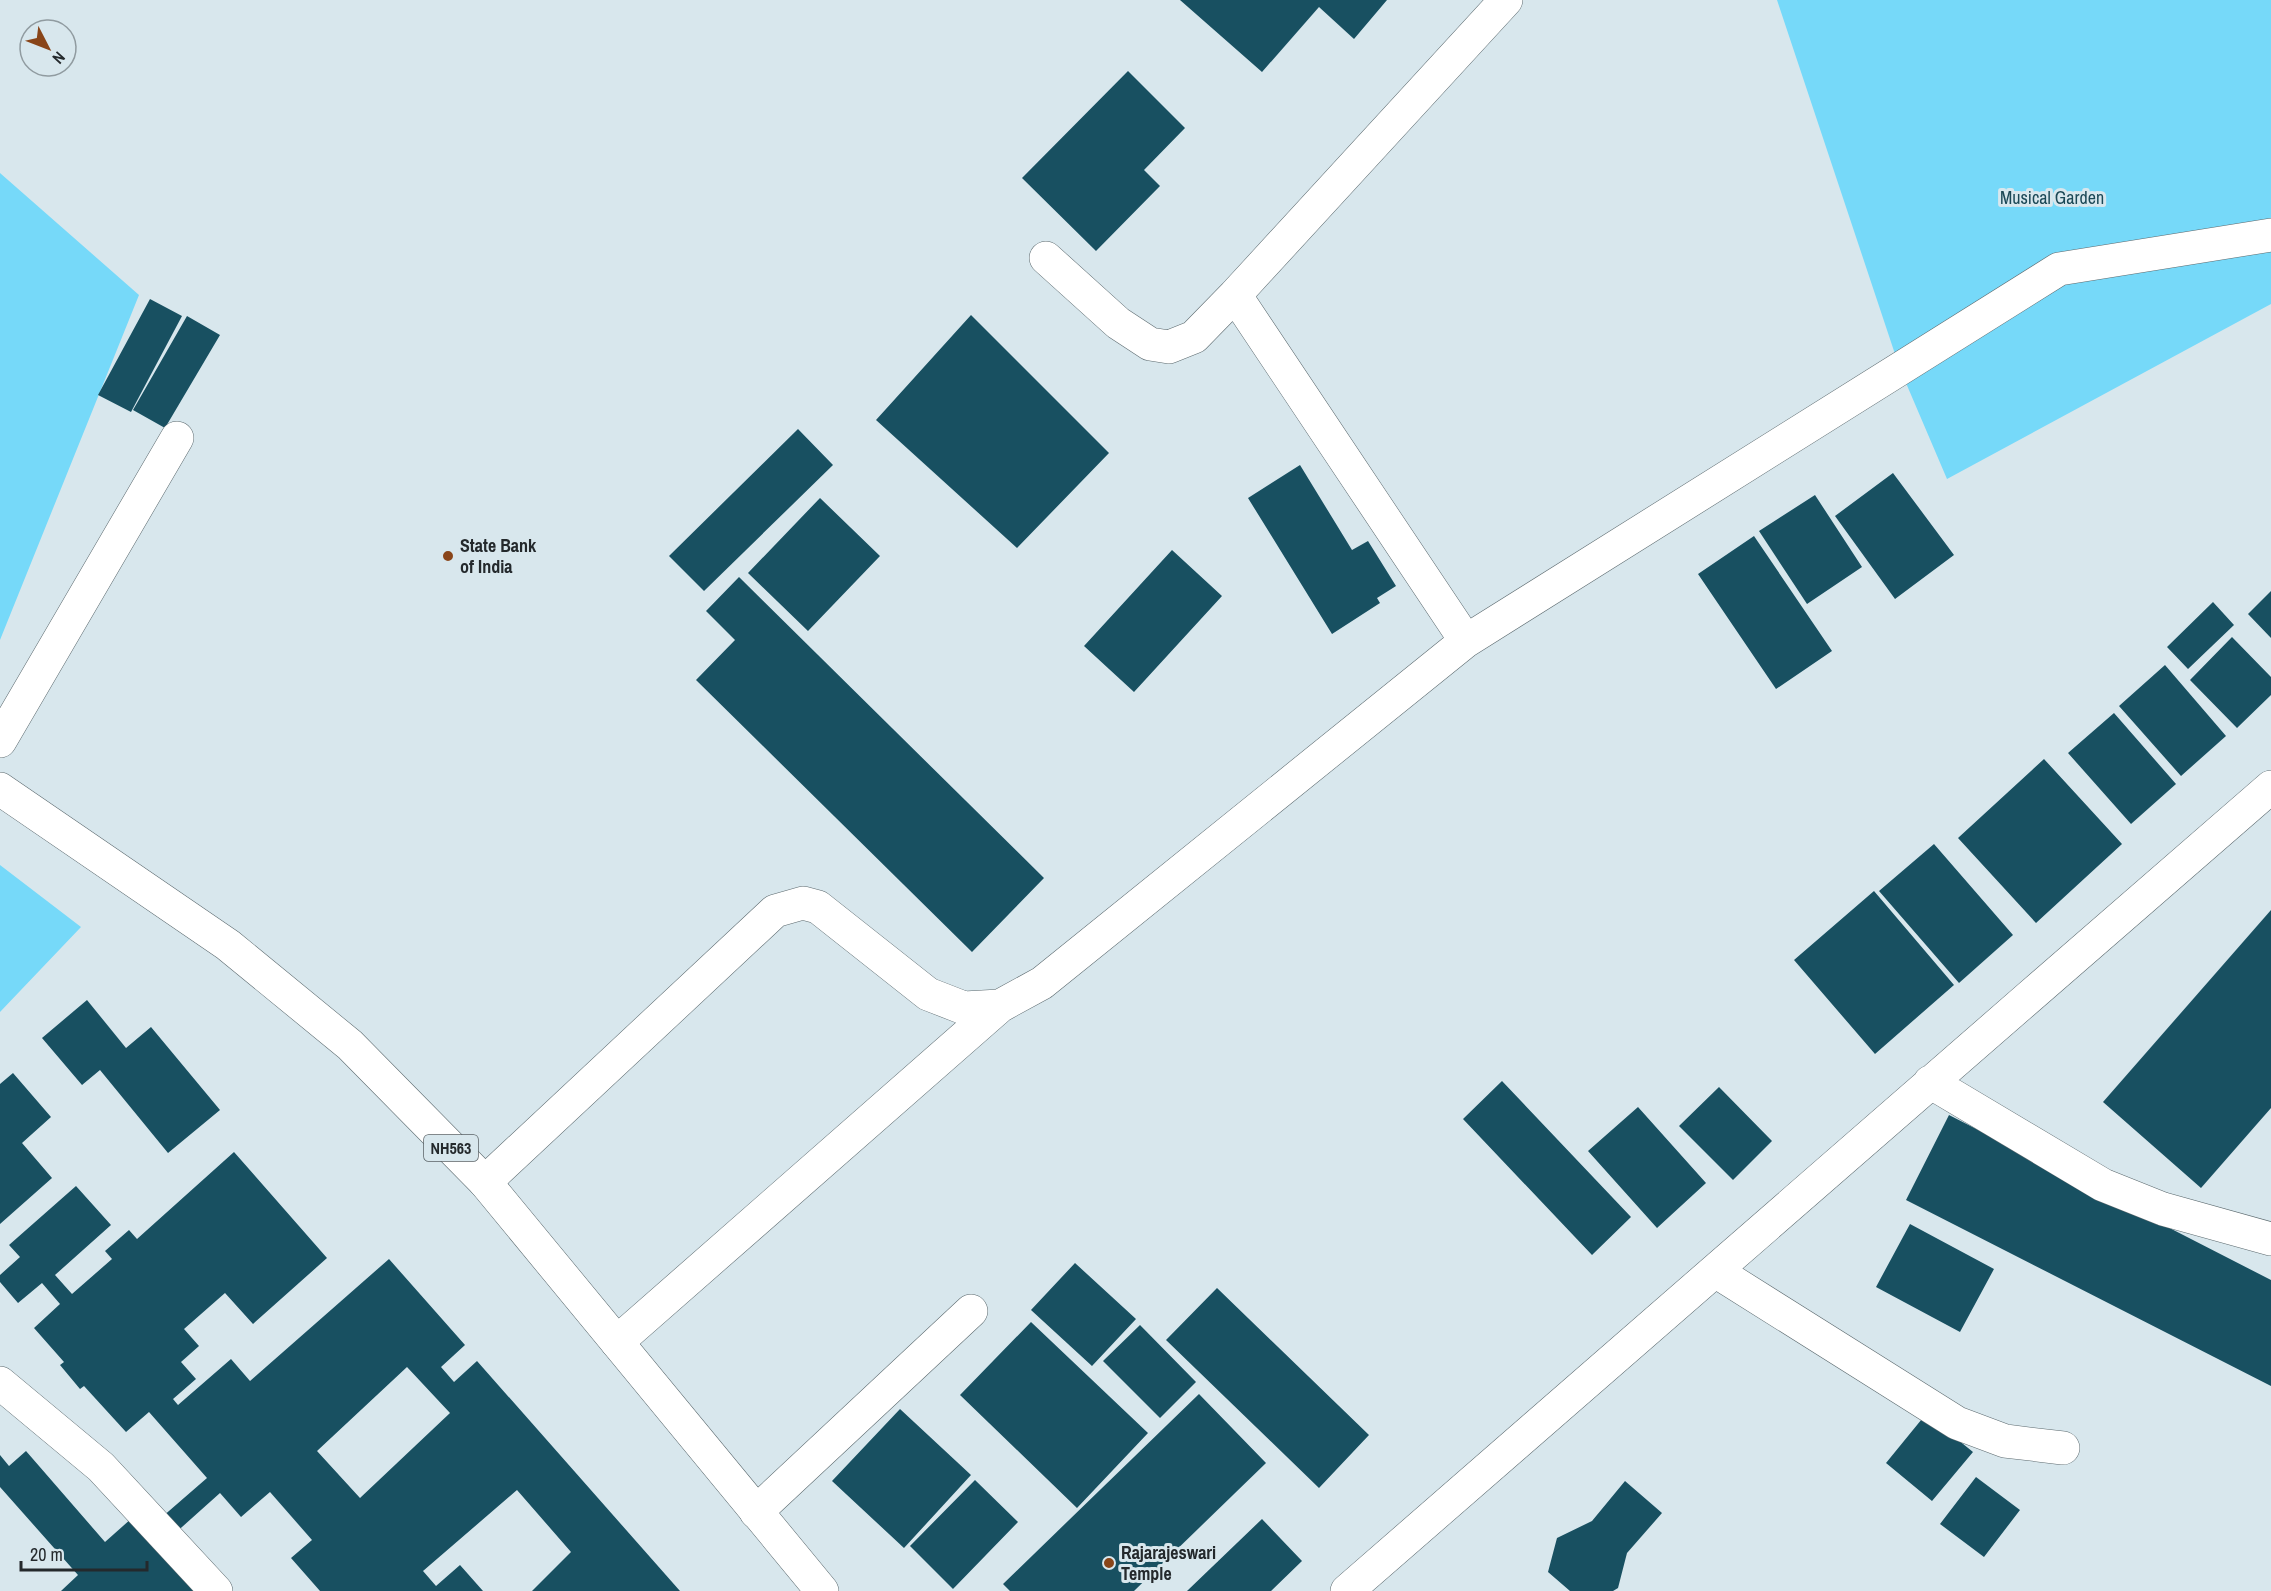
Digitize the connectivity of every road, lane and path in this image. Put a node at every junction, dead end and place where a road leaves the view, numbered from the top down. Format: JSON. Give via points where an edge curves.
{"nodes":[{"id":1,"x":1506,"y":0,"type":"edge"},
{"id":2,"x":2271,"y":235,"type":"edge"},
{"id":3,"x":1046,"y":258,"type":"dead end"},
{"id":4,"x":1235,"y":295,"type":"junction"},
{"id":5,"x":177,"y":438,"type":"dead end"},
{"id":6,"x":1467,"y":641,"type":"junction"},
{"id":7,"x":0,"y":741,"type":"edge"},
{"id":8,"x":2271,"y":787,"type":"edge"},
{"id":9,"x":0,"y":789,"type":"edge"},
{"id":10,"x":1000,"y":1006,"type":"junction"},
{"id":11,"x":1930,"y":1082,"type":"junction"},
{"id":12,"x":485,"y":1182,"type":"junction"},
{"id":13,"x":2271,"y":1239,"type":"edge"},
{"id":14,"x":1717,"y":1272,"type":"junction"},
{"id":15,"x":971,"y":1311,"type":"dead end"},
{"id":16,"x":616,"y":1342,"type":"junction"},
{"id":17,"x":0,"y":1383,"type":"edge"},
{"id":18,"x":2063,"y":1448,"type":"dead end"},
{"id":19,"x":756,"y":1512,"type":"junction"},
{"id":20,"x":216,"y":1591,"type":"edge"},
{"id":21,"x":822,"y":1591,"type":"edge"},
{"id":22,"x":1347,"y":1591,"type":"edge"}],
"edges":[{"from":1,"to":4,"type":"main road"},
{"from":2,"to":6,"type":"main road","via":[[2060,269]]},
{"from":3,"to":4,"type":"main road","via":[[1118,323],[1150,344],[1169,347],[1194,337]]},
{"from":4,"to":6,"type":"main road"},
{"from":5,"to":7,"type":"main road"},
{"from":6,"to":10,"type":"main road","via":[[1042,983]]},
{"from":8,"to":11,"type":"main road"},
{"from":9,"to":12,"type":"main road","number":"NH563","via":[[228,945],[350,1045]]},
{"from":10,"to":12,"type":"main road","via":[[964,1008],[928,994],[818,907],[803,903],[775,910]]},
{"from":10,"to":16,"type":"main road"},
{"from":11,"to":13,"type":"main road","via":[[2103,1185],[2163,1209]]},
{"from":11,"to":14,"type":"main road"},
{"from":12,"to":16,"type":"main road","number":"NH563"},
{"from":14,"to":18,"type":"main road","via":[[1957,1423],[2005,1441]]},
{"from":14,"to":22,"type":"main road"},
{"from":15,"to":19,"type":"main road"},
{"from":16,"to":19,"type":"main road","number":"NH563"},
{"from":17,"to":20,"type":"main road","via":[[101,1467]]},
{"from":19,"to":21,"type":"main road","number":"NH563"}]}
